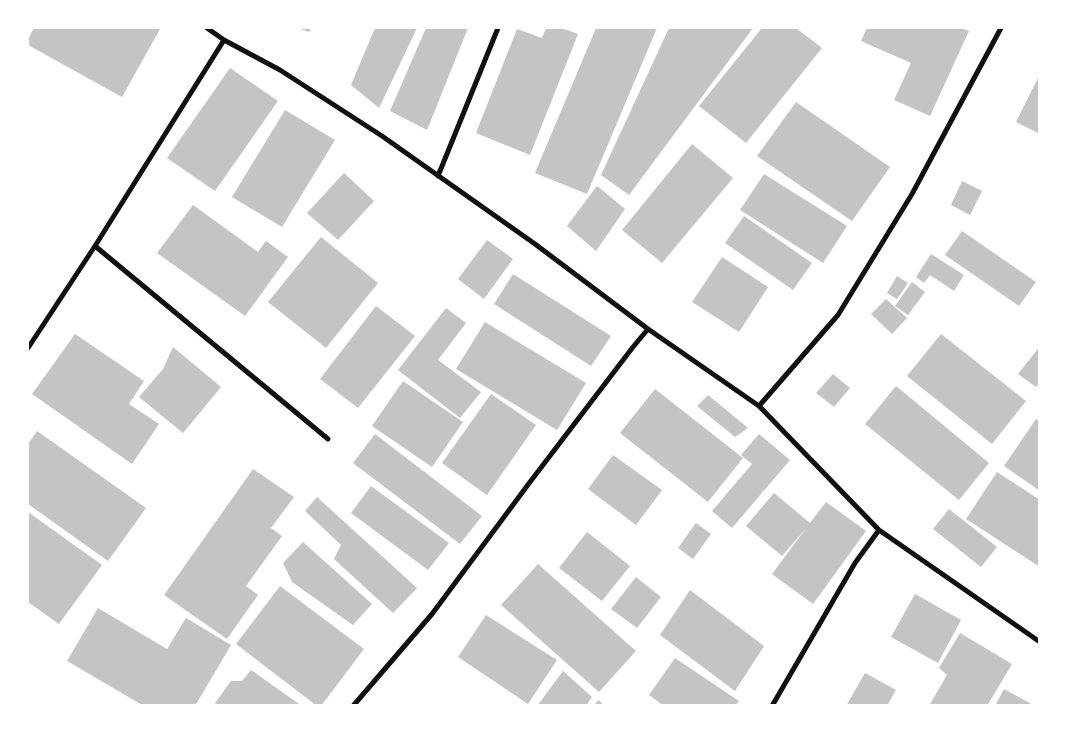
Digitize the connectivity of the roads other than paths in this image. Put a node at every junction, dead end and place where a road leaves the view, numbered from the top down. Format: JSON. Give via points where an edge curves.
{"nodes":[{"id":1,"x":207,"y":28,"type":"edge"},
{"id":2,"x":498,"y":28,"type":"edge"},
{"id":3,"x":1001,"y":28,"type":"edge"},
{"id":4,"x":224,"y":40,"type":"junction"},
{"id":5,"x":438,"y":176,"type":"junction"},
{"id":6,"x":95,"y":246,"type":"junction"},
{"id":7,"x":648,"y":329,"type":"junction"},
{"id":8,"x":28,"y":348,"type":"edge"},
{"id":9,"x":759,"y":406,"type":"junction"},
{"id":10,"x":328,"y":438,"type":"dead end"},
{"id":11,"x":879,"y":530,"type":"junction"},
{"id":12,"x":1040,"y":642,"type":"edge"},
{"id":13,"x":353,"y":706,"type":"edge"},
{"id":14,"x":772,"y":706,"type":"edge"}],
"edges":[{"from":1,"to":4,"type":"street"},
{"from":2,"to":5,"type":"street"},
{"from":3,"to":9,"type":"street","via":[[912,194],[838,315]]},
{"from":4,"to":5,"type":"street","via":[[280,70]]},
{"from":4,"to":6,"type":"street"},
{"from":5,"to":7,"type":"street"},
{"from":6,"to":8,"type":"street"},
{"from":6,"to":10,"type":"street"},
{"from":7,"to":9,"type":"street"},
{"from":7,"to":13,"type":"street","via":[[432,614]]},
{"from":9,"to":11,"type":"street"},
{"from":11,"to":12,"type":"street"},
{"from":11,"to":14,"type":"street","via":[[855,563]]}]}
